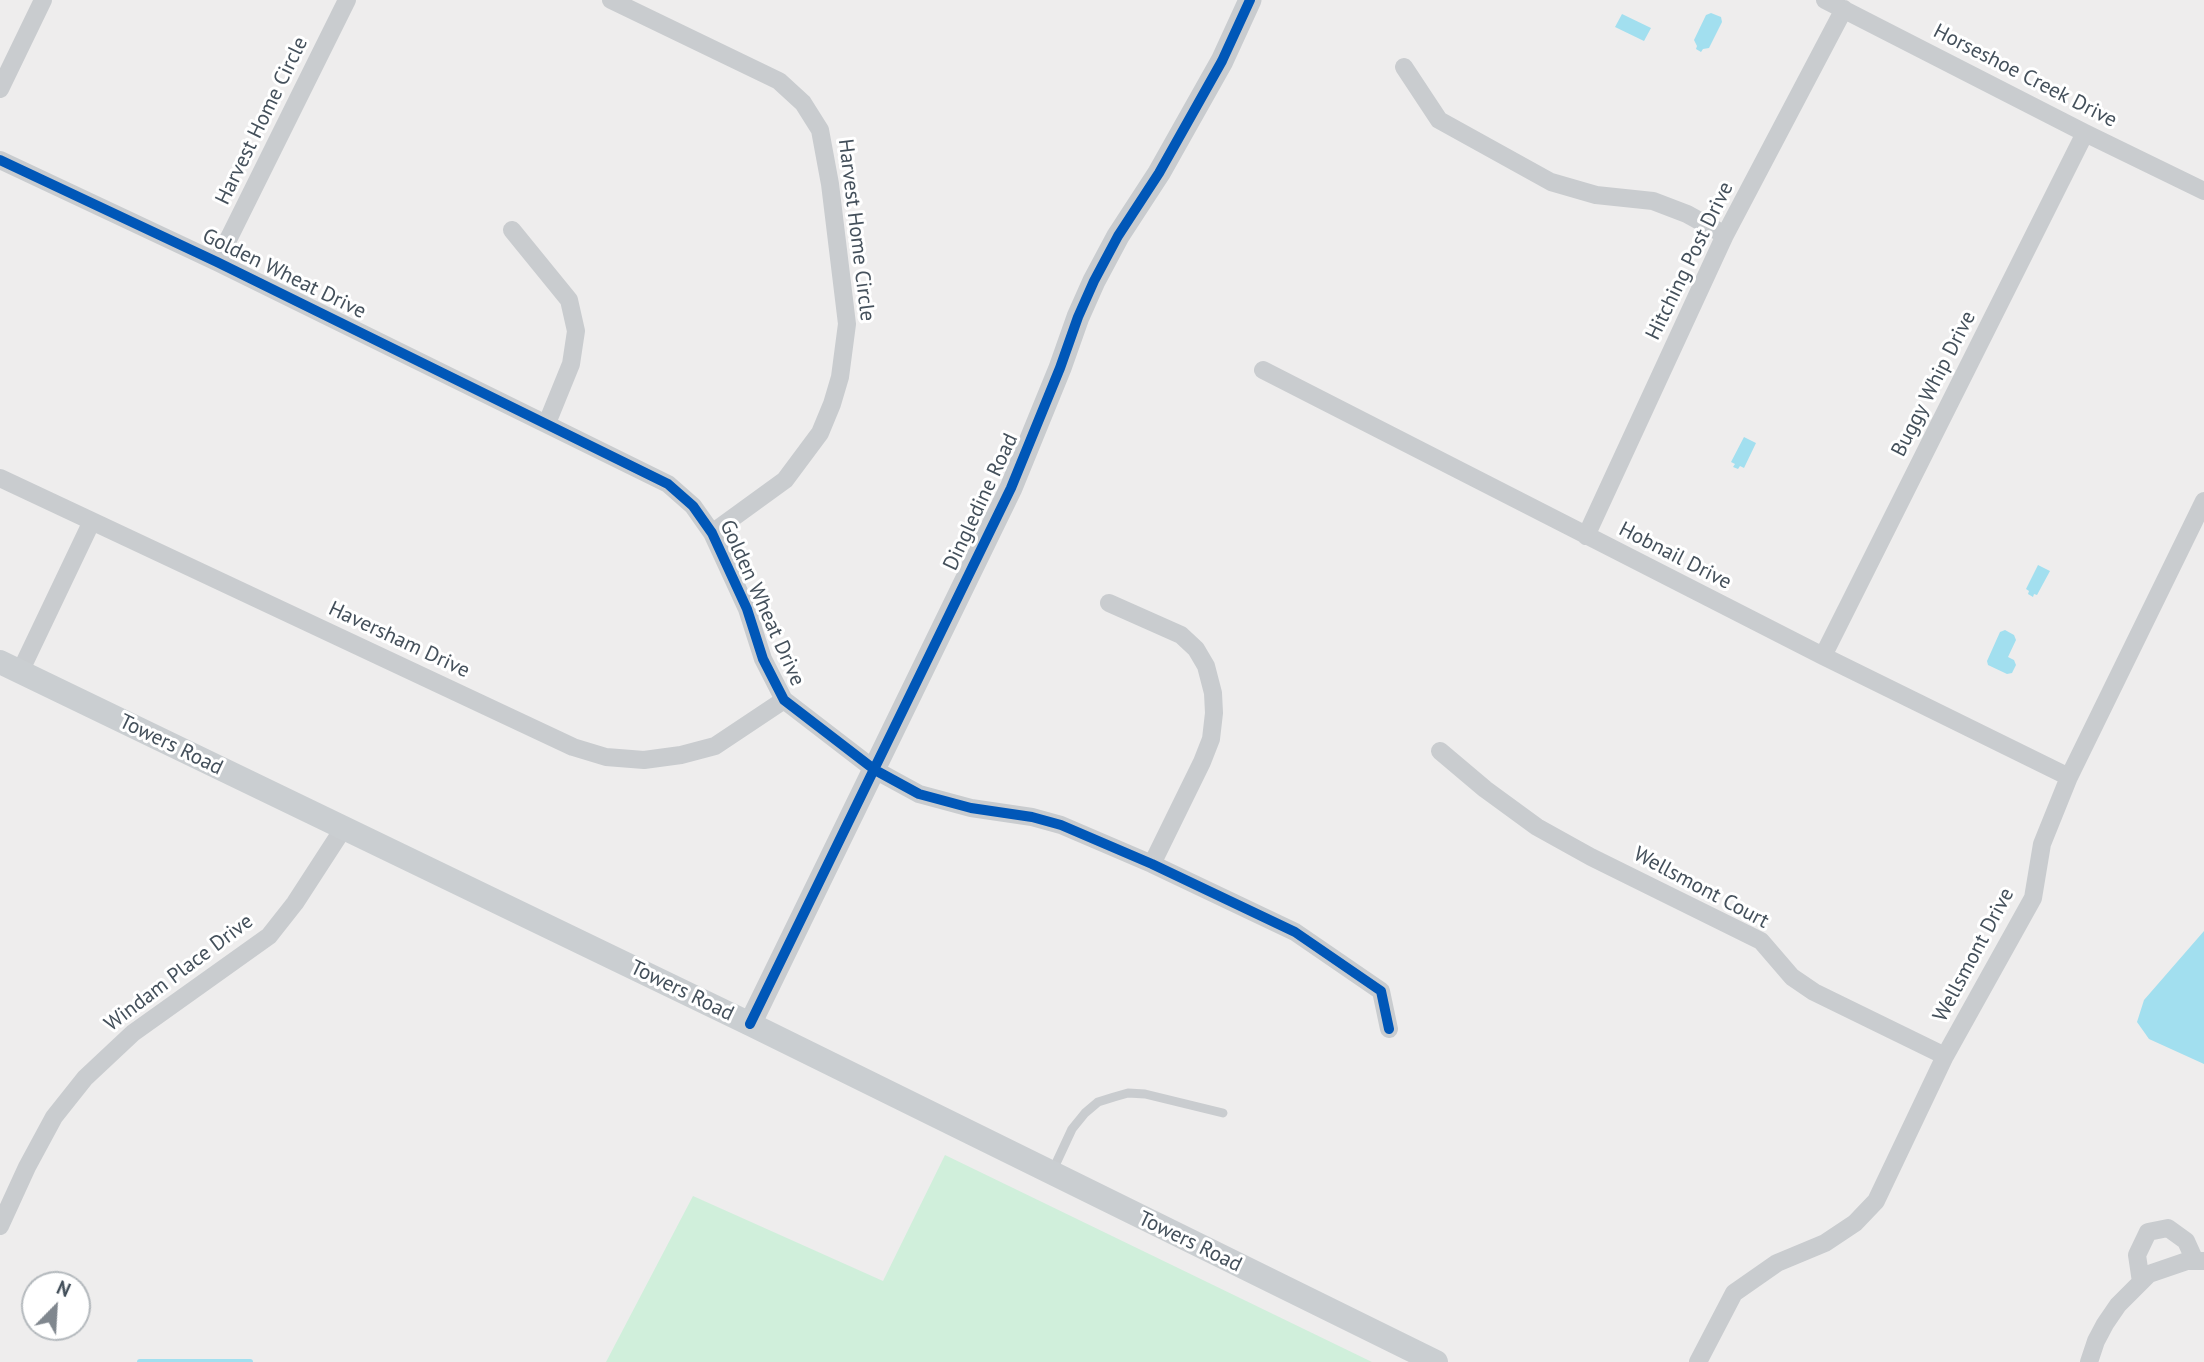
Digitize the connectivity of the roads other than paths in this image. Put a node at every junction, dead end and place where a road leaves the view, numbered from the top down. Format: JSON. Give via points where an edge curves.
{"nodes":[{"id":1,"x":43,"y":0,"type":"edge"},
{"id":2,"x":347,"y":0,"type":"edge"},
{"id":3,"x":611,"y":0,"type":"edge"},
{"id":4,"x":1250,"y":0,"type":"edge"},
{"id":5,"x":1825,"y":0,"type":"edge"},
{"id":6,"x":1844,"y":9,"type":"junction"},
{"id":7,"x":1404,"y":67,"type":"dead end"},
{"id":8,"x":0,"y":89,"type":"edge"},
{"id":9,"x":2085,"y":133,"type":"junction"},
{"id":10,"x":0,"y":160,"type":"edge"},
{"id":11,"x":2204,"y":191,"type":"edge"},
{"id":12,"x":512,"y":230,"type":"dead end"},
{"id":13,"x":1725,"y":235,"type":"junction"},
{"id":14,"x":217,"y":262,"type":"junction"},
{"id":15,"x":1263,"y":370,"type":"dead end"},
{"id":16,"x":547,"y":423,"type":"junction"},
{"id":17,"x":0,"y":478,"type":"edge"},
{"id":18,"x":2204,"y":501,"type":"edge"},
{"id":19,"x":92,"y":521,"type":"junction"},
{"id":20,"x":712,"y":533,"type":"junction"},
{"id":21,"x":1586,"y":536,"type":"junction"},
{"id":22,"x":1109,"y":603,"type":"dead end"},
{"id":23,"x":1823,"y":656,"type":"junction"},
{"id":24,"x":10,"y":667,"type":"edge"},
{"id":25,"x":784,"y":700,"type":"junction"},
{"id":26,"x":1440,"y":751,"type":"dead end"},
{"id":27,"x":875,"y":770,"type":"junction"},
{"id":28,"x":2069,"y":777,"type":"junction"},
{"id":29,"x":343,"y":829,"type":"junction"},
{"id":30,"x":1152,"y":864,"type":"junction"},
{"id":31,"x":750,"y":1024,"type":"junction"},
{"id":32,"x":1389,"y":1029,"type":"dead end"},
{"id":33,"x":1945,"y":1056,"type":"junction"},
{"id":34,"x":1223,"y":1113,"type":"dead end"},
{"id":35,"x":1051,"y":1174,"type":"junction"},
{"id":36,"x":0,"y":1226,"type":"edge"},
{"id":37,"x":2199,"y":1261,"type":"edge"},
{"id":38,"x":2141,"y":1282,"type":"junction"},
{"id":39,"x":1436,"y":1362,"type":"edge"},
{"id":40,"x":1698,"y":1362,"type":"edge"},
{"id":41,"x":2089,"y":1362,"type":"edge"}],
"edges":[{"from":1,"to":8,"type":"street"},
{"from":2,"to":14,"type":"street","name":"Harvest Home Circle"},
{"from":3,"to":20,"type":"street","name":"Harvest Home Circle","via":[[779,81],[803,103],[820,130],[847,324],[840,377],[820,433],[785,480]]},
{"from":4,"to":27,"type":"street","name":"Dingledine Road","via":[[1222,61],[1094,281],[1011,488]]},
{"from":5,"to":6,"type":"street","name":"Horseshoe Creek Drive"},
{"from":6,"to":9,"type":"street","name":"Horseshoe Creek Drive"},
{"from":6,"to":13,"type":"street","name":"Hitching Post Drive"},
{"from":7,"to":13,"type":"street","via":[[1439,120],[1551,182],[1596,195],[1653,201]]},
{"from":9,"to":11,"type":"street","name":"Horseshoe Creek Drive"},
{"from":9,"to":23,"type":"street","name":"Buggy Whip Drive"},
{"from":10,"to":14,"type":"street","name":"Golden Wheat Drive"},
{"from":12,"to":16,"type":"street","via":[[569,300],[576,331],[571,364]]},
{"from":13,"to":21,"type":"street","name":"Hitching Post Drive"},
{"from":14,"to":16,"type":"street","name":"Golden Wheat Drive"},
{"from":15,"to":21,"type":"street","name":"Hobnail Drive"},
{"from":16,"to":20,"type":"street","name":"Golden Wheat Drive","via":[[668,484],[693,506]]},
{"from":17,"to":19,"type":"street","name":"Haversham Drive"},
{"from":18,"to":28,"type":"street","name":"Wellsmont Drive"},
{"from":19,"to":24,"type":"street"},
{"from":19,"to":25,"type":"street","name":"Haversham Drive","via":[[573,747],[606,757],[644,760],[715,746]]},
{"from":20,"to":25,"type":"street","name":"Golden Wheat Drive"},
{"from":21,"to":23,"type":"street","name":"Hobnail Drive"},
{"from":22,"to":30,"type":"street","via":[[1181,635],[1206,666],[1213,693],[1210,739],[1202,762]]},
{"from":23,"to":28,"type":"street","name":"Hobnail Drive"},
{"from":24,"to":29,"type":"main road","name":"Towers Road"},
{"from":25,"to":27,"type":"street","name":"Golden Wheat Drive"},
{"from":26,"to":33,"type":"street","name":"Wellsmont Court","via":[[1537,827],[1761,941],[1792,977],[1814,992]]},
{"from":27,"to":30,"type":"street","name":"Golden Wheat Drive","via":[[919,794],[1060,825]]},
{"from":27,"to":31,"type":"street","name":"Dingledine Road"},
{"from":28,"to":33,"type":"street","name":"Wellsmont Drive","via":[[2042,844],[2033,898]]},
{"from":29,"to":31,"type":"main road","name":"Towers Road"},
{"from":29,"to":36,"type":"street","name":"Windam Place Drive","via":[[269,936],[133,1033],[85,1079],[54,1117]]},
{"from":30,"to":32,"type":"street","name":"Golden Wheat Drive","via":[[1295,932],[1381,991]]},
{"from":31,"to":35,"type":"main road","name":"Towers Road"},
{"from":33,"to":40,"type":"street","name":"Wellsmont Drive","via":[[1876,1201],[1855,1223],[1825,1243],[1777,1263],[1734,1293]]},
{"from":34,"to":35,"type":"lane","via":[[1145,1094],[1128,1093],[1098,1102],[1072,1129]]},
{"from":35,"to":39,"type":"main road","name":"Towers Road"},
{"from":37,"to":38,"type":"street","via":[[2149,1274]]},
{"from":37,"to":38,"type":"street","via":[[2186,1241],[2168,1228],[2148,1232],[2137,1255]]},
{"from":38,"to":41,"type":"street","via":[[2105,1324]]}]}
